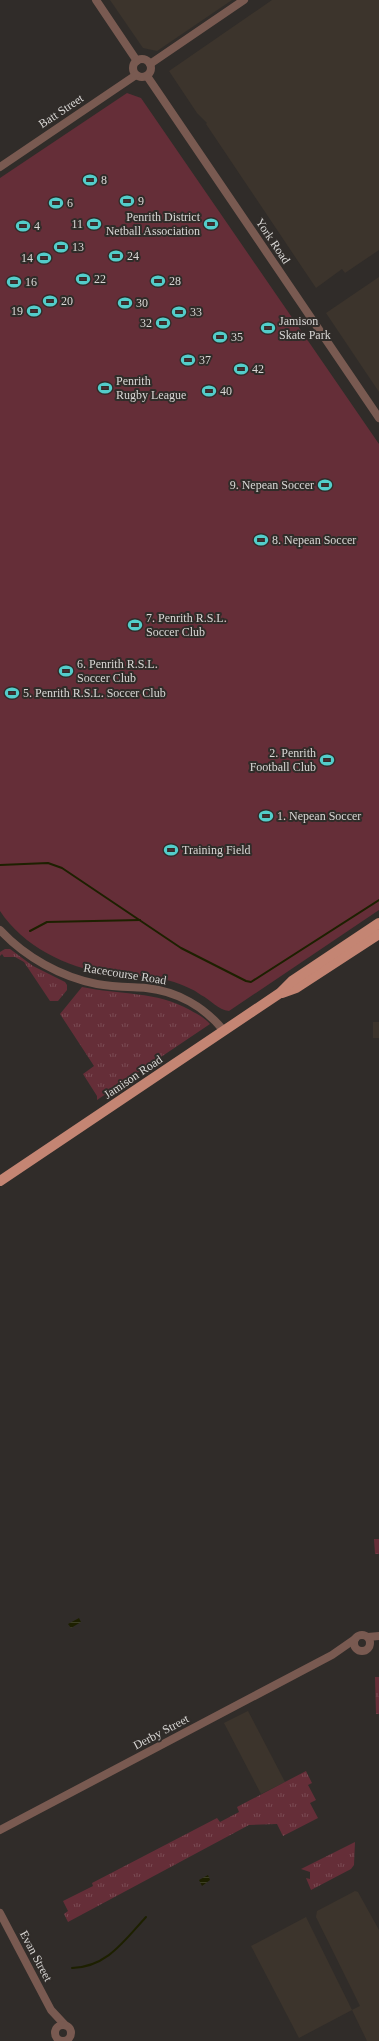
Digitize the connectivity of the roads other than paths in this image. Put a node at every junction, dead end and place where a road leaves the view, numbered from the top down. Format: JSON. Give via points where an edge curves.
{"nodes":[{"id":1,"x":96,"y":0,"type":"edge"},
{"id":2,"x":244,"y":0,"type":"edge"},
{"id":3,"x":137,"y":61,"type":"junction"},
{"id":4,"x":150,"y":64,"type":"junction"},
{"id":5,"x":136,"y":75,"type":"junction"},
{"id":6,"x":147,"y":76,"type":"junction"},
{"id":7,"x":0,"y":166,"type":"edge"},
{"id":8,"x":379,"y":418,"type":"edge"},
{"id":9,"x":379,"y":923,"type":"edge"},
{"id":10,"x":0,"y":930,"type":"edge"},
{"id":11,"x":379,"y":934,"type":"edge"},
{"id":12,"x":280,"y":994,"type":"junction"},
{"id":13,"x":224,"y":1031,"type":"junction"},
{"id":14,"x":0,"y":1181,"type":"edge"},
{"id":15,"x":379,"y":1636,"type":"edge"},
{"id":16,"x":355,"y":1639,"type":"junction"},
{"id":17,"x":369,"y":1641,"type":"junction"},
{"id":18,"x":379,"y":1641,"type":"edge"},
{"id":19,"x":357,"y":1650,"type":"junction"},
{"id":20,"x":332,"y":1655,"type":"junction"},
{"id":21,"x":0,"y":1830,"type":"edge"},
{"id":22,"x":0,"y":1913,"type":"edge"},
{"id":23,"x":51,"y":2010,"type":"junction"},
{"id":24,"x":65,"y":2025,"type":"junction"},
{"id":25,"x":55,"y":2031,"type":"junction"},
{"id":26,"x":71,"y":2038,"type":"edge"},
{"id":27,"x":62,"y":2041,"type":"edge"}],
"edges":[{"from":1,"to":3,"type":"street"},
{"from":2,"to":4,"type":"street"},
{"from":3,"to":4,"type":"street","via":[[146,60]]},
{"from":3,"to":5,"type":"street","via":[[133,68]]},
{"from":4,"to":6,"type":"street","via":[[151,72]]},
{"from":5,"to":6,"type":"street","via":[[141,78]]},
{"from":5,"to":7,"type":"street","name":"Batt Street"},
{"from":6,"to":8,"type":"street","name":"York Road"},
{"from":9,"to":12,"type":"main road","name":"Jamison Road","via":[[292,981]]},
{"from":10,"to":13,"type":"street","name":"Racecourse Road","via":[[26,952],[62,973],[97,984],[148,988],[170,993],[206,1012]]},
{"from":11,"to":12,"type":"main road","name":"Jamison Road","via":[[296,988]]},
{"from":12,"to":13,"type":"main road","name":"Jamison Road"},
{"from":13,"to":14,"type":"main road","name":"Jamison Road"},
{"from":15,"to":17,"type":"street"},
{"from":16,"to":17,"type":"street","via":[[361,1635]]},
{"from":16,"to":19,"type":"street","via":[[354,1646]]},
{"from":16,"to":20,"type":"street","name":"Derby Street"},
{"from":17,"to":18,"type":"street"},
{"from":17,"to":19,"type":"street","via":[[366,1651]]},
{"from":19,"to":20,"type":"street","name":"Derby Street"},
{"from":20,"to":21,"type":"street","name":"Derby Street"},
{"from":22,"to":23,"type":"street","name":"Evan Street"},
{"from":23,"to":24,"type":"street","name":"Evan Street"},
{"from":23,"to":25,"type":"street","name":"Evan Street"},
{"from":24,"to":25,"type":"street","via":[[60,2025]]},
{"from":24,"to":26,"type":"street","via":[[71,2031]]},
{"from":25,"to":27,"type":"street","via":[[56,2036]]},
{"from":26,"to":27,"type":"street"}]}
